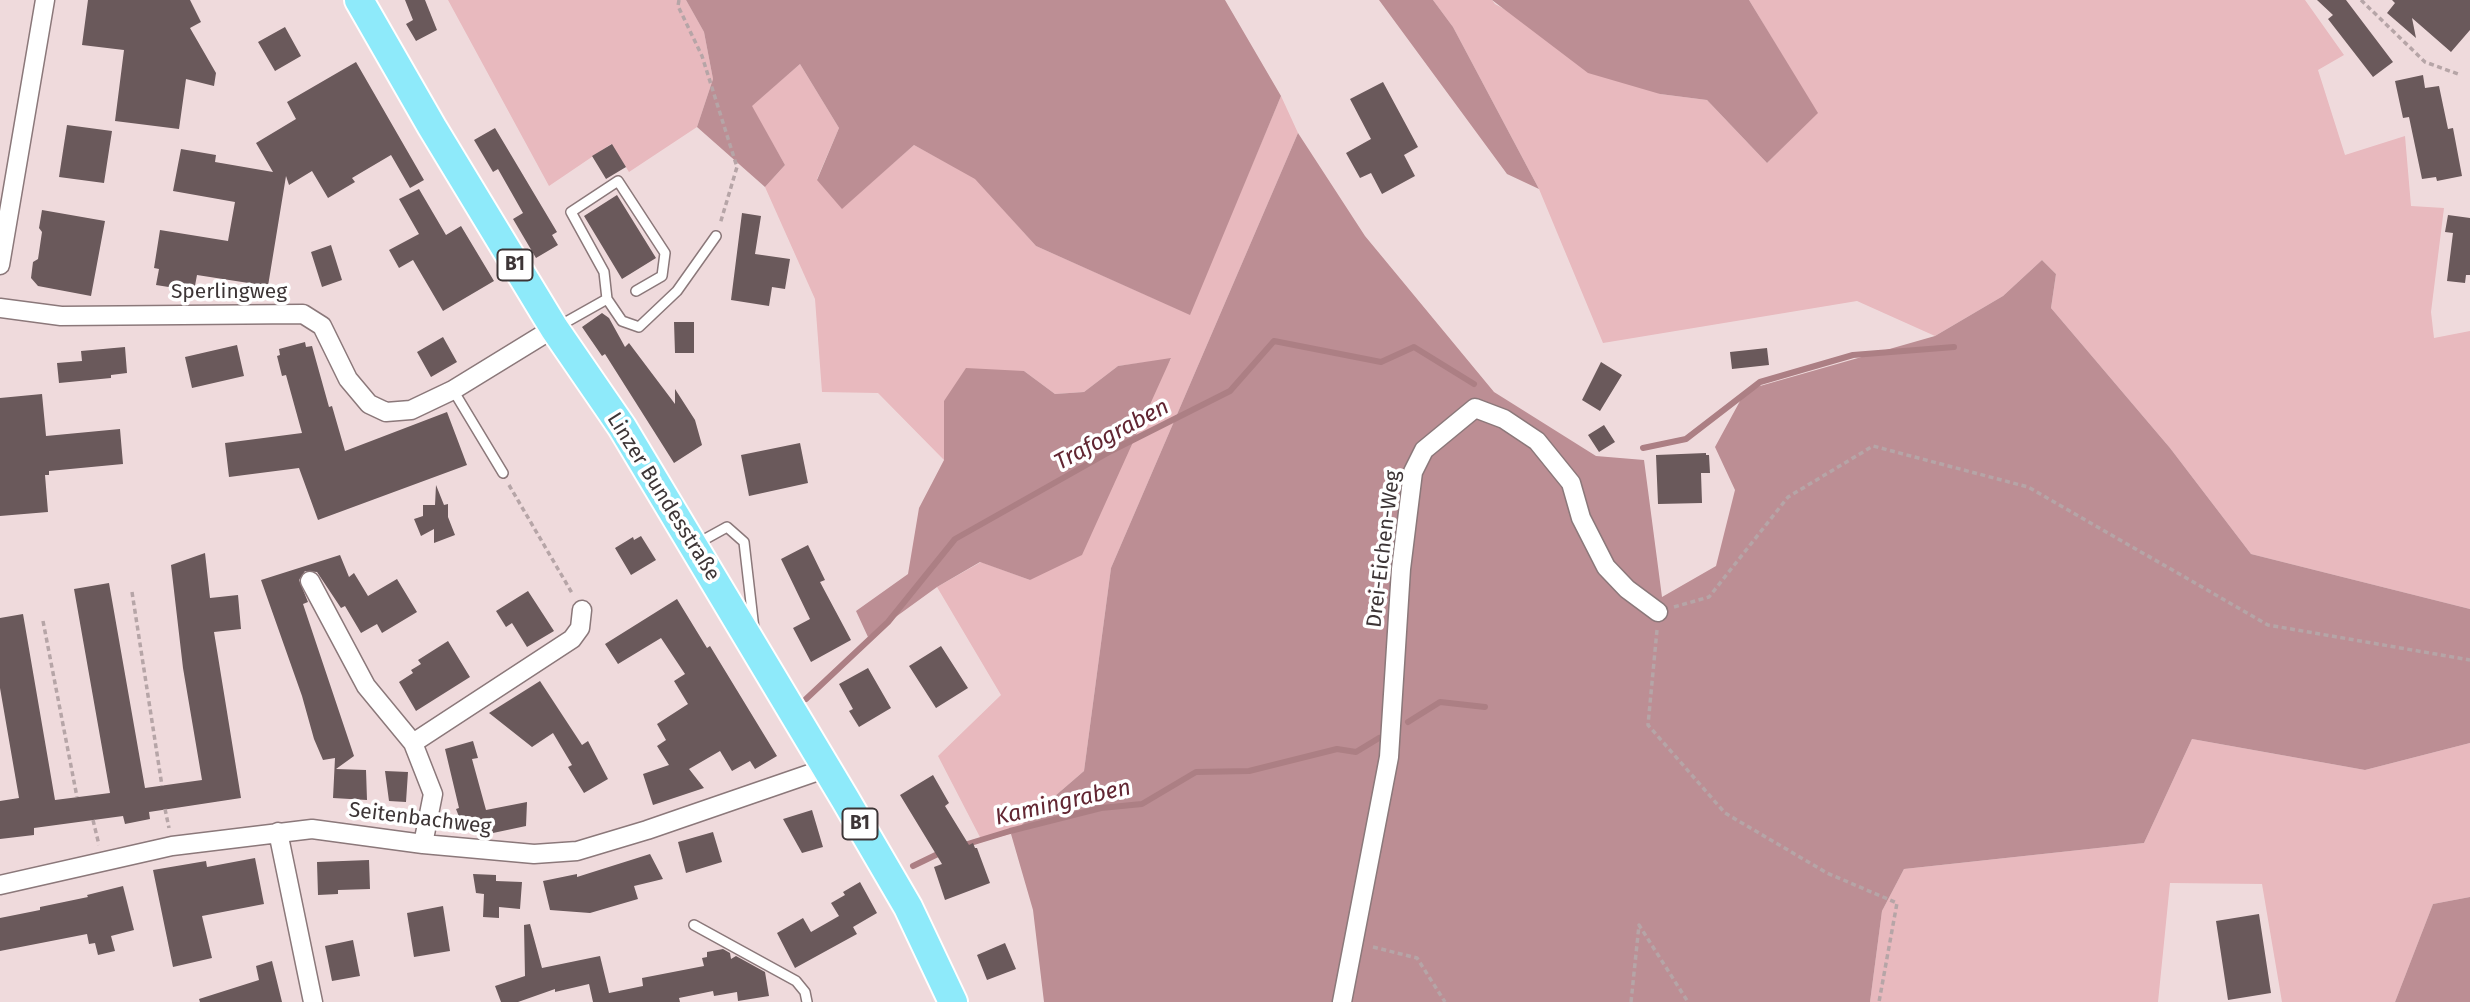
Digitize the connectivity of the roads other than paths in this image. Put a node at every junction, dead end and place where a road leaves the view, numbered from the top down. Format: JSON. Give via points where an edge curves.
{"nodes":[{"id":1,"x":45,"y":0,"type":"edge"},
{"id":2,"x":359,"y":0,"type":"edge"},
{"id":3,"x":716,"y":236,"type":"road end"},
{"id":4,"x":0,"y":265,"type":"edge"},
{"id":5,"x":636,"y":291,"type":"dead end"},
{"id":6,"x":607,"y":299,"type":"junction"},
{"id":7,"x":0,"y":308,"type":"edge"},
{"id":8,"x":554,"y":328,"type":"junction"},
{"id":9,"x":453,"y":390,"type":"junction"},
{"id":10,"x":503,"y":473,"type":"road end"},
{"id":11,"x":693,"y":546,"type":"junction"},
{"id":12,"x":310,"y":582,"type":"dead end"},
{"id":13,"x":582,"y":610,"type":"road end"},
{"id":14,"x":1658,"y":612,"type":"road end"},
{"id":15,"x":757,"y":651,"type":"junction"},
{"id":16,"x":413,"y":743,"type":"junction"},
{"id":17,"x":827,"y":768,"type":"junction"},
{"id":18,"x":278,"y":832,"type":"junction"},
{"id":19,"x":423,"y":844,"type":"junction"},
{"id":20,"x":0,"y":885,"type":"edge"},
{"id":21,"x":694,"y":925,"type":"dead end"},
{"id":22,"x":313,"y":1002,"type":"edge"},
{"id":23,"x":807,"y":1002,"type":"edge"},
{"id":24,"x":953,"y":1002,"type":"edge"},
{"id":25,"x":1342,"y":1002,"type":"edge"}],
"edges":[{"from":1,"to":4,"type":"street"},
{"from":2,"to":8,"type":"main road","name":"Linzer Bundesstraße","number":"B1"},
{"from":3,"to":6,"type":"lane","via":[[677,291],[639,327],[622,321]]},
{"from":5,"to":6,"type":"lane","via":[[662,276],[665,253],[618,181],[571,212],[604,272]]},
{"from":6,"to":8,"type":"lane"},
{"from":7,"to":9,"type":"street","name":"Sperlingweg","via":[[61,316],[303,314],[322,326],[348,379],[369,404],[386,412],[411,410]]},
{"from":8,"to":9,"type":"street","name":"Sperlingweg"},
{"from":8,"to":11,"type":"main road","name":"Linzer Bundesstraße","number":"B1","via":[[622,427]]},
{"from":9,"to":10,"type":"lane"},
{"from":11,"to":15,"type":"main road","name":"Linzer Bundesstraße","number":"B1"},
{"from":11,"to":15,"type":"lane","via":[[727,527],[744,542]]},
{"from":12,"to":16,"type":"street","via":[[366,686]]},
{"from":13,"to":16,"type":"street","via":[[580,628],[572,639]]},
{"from":14,"to":25,"type":"street","name":"Drei-Eichen-Weg","via":[[1606,567],[1581,517],[1571,483],[1537,441],[1504,419],[1475,408],[1424,450],[1413,472],[1401,569],[1389,757]]},
{"from":15,"to":17,"type":"main road","name":"Linzer Bundesstraße","number":"B1"},
{"from":16,"to":19,"type":"street","via":[[433,794]]},
{"from":17,"to":19,"type":"street","name":"Seitenbachweg","via":[[577,851],[534,854]]},
{"from":17,"to":24,"type":"main road","name":"Linzer Bundesstraße","number":"B1","via":[[908,907]]},
{"from":18,"to":19,"type":"street","name":"Seitenbachweg","via":[[312,829]]},
{"from":18,"to":20,"type":"street","name":"Seitenbachweg","via":[[172,846]]},
{"from":18,"to":22,"type":"street"},
{"from":21,"to":23,"type":"lane","via":[[796,981]]}]}
